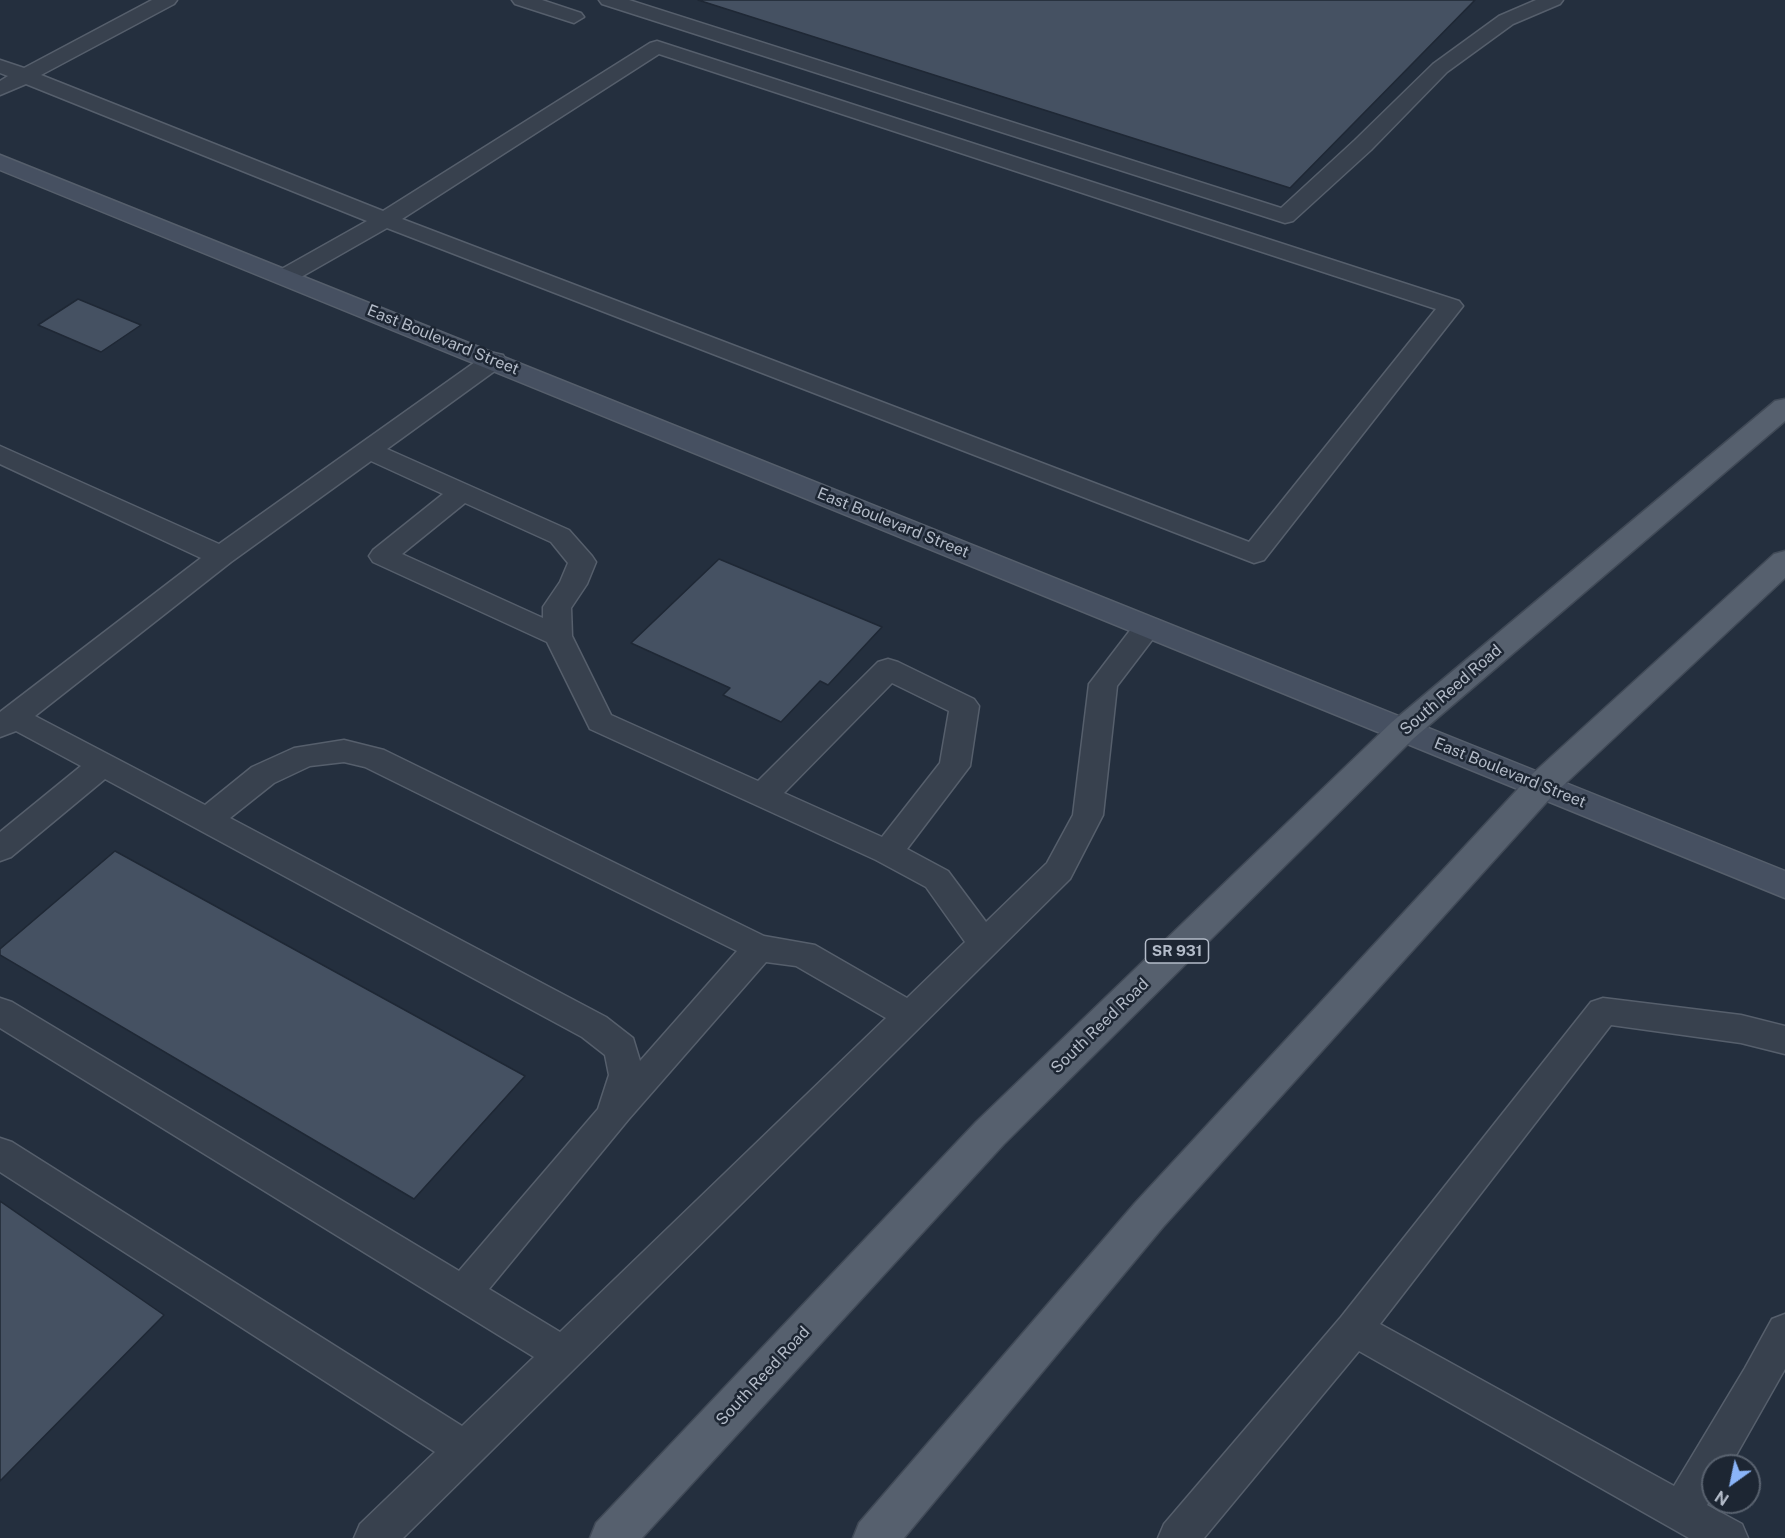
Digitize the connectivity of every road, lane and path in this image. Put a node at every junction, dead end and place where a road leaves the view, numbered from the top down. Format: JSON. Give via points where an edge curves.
{"nodes":[{"id":1,"x":167,"y":0,"type":"edge"},
{"id":2,"x":522,"y":0,"type":"edge"},
{"id":3,"x":609,"y":0,"type":"edge"},
{"id":4,"x":1553,"y":0,"type":"edge"},
{"id":5,"x":574,"y":17,"type":"dead end"},
{"id":6,"x":0,"y":66,"type":"edge"},
{"id":7,"x":25,"y":76,"type":"junction"},
{"id":8,"x":0,"y":89,"type":"edge"},
{"id":9,"x":0,"y":162,"type":"edge"},
{"id":10,"x":385,"y":220,"type":"junction"},
{"id":11,"x":285,"y":276,"type":"junction"},
{"id":12,"x":494,"y":360,"type":"junction"},
{"id":13,"x":1785,"y":407,"type":"edge"},
{"id":14,"x":368,"y":450,"type":"junction"},
{"id":15,"x":0,"y":454,"type":"edge"},
{"id":16,"x":462,"y":492,"type":"junction"},
{"id":17,"x":221,"y":556,"type":"junction"},
{"id":18,"x":1785,"y":561,"type":"edge"},
{"id":19,"x":1148,"y":627,"type":"junction"},
{"id":20,"x":558,"y":636,"type":"junction"},
{"id":21,"x":7,"y":722,"type":"edge"},
{"id":22,"x":1403,"y":730,"type":"junction"},
{"id":23,"x":102,"y":765,"type":"junction"},
{"id":24,"x":1541,"y":786,"type":"junction"},
{"id":25,"x":761,"y":797,"type":"junction"},
{"id":26,"x":207,"y":820,"type":"junction"},
{"id":27,"x":0,"y":849,"type":"edge"},
{"id":28,"x":887,"y":852,"type":"junction"},
{"id":29,"x":1785,"y":885,"type":"edge"},
{"id":30,"x":985,"y":945,"type":"junction"},
{"id":31,"x":759,"y":948,"type":"junction"},
{"id":32,"x":0,"y":1011,"type":"edge"},
{"id":33,"x":909,"y":1015,"type":"junction"},
{"id":34,"x":1785,"y":1040,"type":"edge"},
{"id":35,"x":613,"y":1116,"type":"junction"},
{"id":36,"x":0,"y":1153,"type":"edge"},
{"id":37,"x":462,"y":1294,"type":"junction"},
{"id":38,"x":1354,"y":1329,"type":"junction"},
{"id":39,"x":1785,"y":1331,"type":"edge"},
{"id":40,"x":563,"y":1354,"type":"junction"},
{"id":41,"x":464,"y":1449,"type":"junction"},
{"id":42,"x":1682,"y":1512,"type":"junction"},
{"id":43,"x":374,"y":1538,"type":"edge"},
{"id":44,"x":612,"y":1538,"type":"edge"},
{"id":45,"x":875,"y":1538,"type":"edge"},
{"id":46,"x":1178,"y":1538,"type":"edge"},
{"id":47,"x":1728,"y":1538,"type":"edge"}],
"edges":[{"from":1,"to":7,"type":"lane"},
{"from":2,"to":5,"type":"lane"},
{"from":3,"to":4,"type":"lane","via":[[1284,216],[1440,68],[1506,20]]},
{"from":6,"to":7,"type":"lane"},
{"from":7,"to":8,"type":"lane"},
{"from":7,"to":10,"type":"lane"},
{"from":9,"to":11,"type":"main road","name":"East Boulevard Street"},
{"from":10,"to":10,"type":"lane","via":[[657,47],[1451,306],[1254,554]]},
{"from":10,"to":11,"type":"lane"},
{"from":11,"to":12,"type":"main road","name":"East Boulevard Street"},
{"from":12,"to":14,"type":"lane"},
{"from":12,"to":19,"type":"main road","name":"East Boulevard Street"},
{"from":13,"to":22,"type":"main road","name":"South Reed Road","number":"SR 931"},
{"from":14,"to":16,"type":"lane"},
{"from":14,"to":17,"type":"lane"},
{"from":15,"to":17,"type":"lane"},
{"from":16,"to":20,"type":"lane","via":[[560,536],[582,562],[573,584],[556,607]]},
{"from":16,"to":20,"type":"lane","via":[[383,556]]},
{"from":17,"to":21,"type":"lane"},
{"from":18,"to":24,"type":"main road"},
{"from":19,"to":22,"type":"main road","name":"East Boulevard Street"},
{"from":19,"to":30,"type":"lane","via":[[1103,684],[1088,815],[1059,871]]},
{"from":20,"to":25,"type":"lane","via":[[600,722]]},
{"from":21,"to":23,"type":"lane"},
{"from":22,"to":24,"type":"main road","name":"East Boulevard Street"},
{"from":22,"to":44,"type":"main road","name":"South Reed Road","number":"SR 931","via":[[990,1133]]},
{"from":23,"to":26,"type":"lane"},
{"from":23,"to":27,"type":"lane"},
{"from":24,"to":29,"type":"main road","name":"East Boulevard Street"},
{"from":24,"to":45,"type":"main road","via":[[1149,1215]]},
{"from":25,"to":28,"type":"lane"},
{"from":25,"to":28,"type":"lane","via":[[888,669],[964,706],[955,766]]},
{"from":26,"to":31,"type":"lane","via":[[263,775],[305,756],[344,751],[374,758]]},
{"from":26,"to":35,"type":"lane","via":[[594,1027],[621,1048],[626,1075]]},
{"from":28,"to":30,"type":"lane","via":[[937,879]]},
{"from":30,"to":33,"type":"lane"},
{"from":31,"to":33,"type":"lane","via":[[803,954]]},
{"from":31,"to":35,"type":"lane"},
{"from":32,"to":37,"type":"lane"},
{"from":33,"to":40,"type":"lane"},
{"from":34,"to":38,"type":"lane","via":[[1741,1029],[1603,1011]]},
{"from":35,"to":37,"type":"lane"},
{"from":36,"to":41,"type":"lane"},
{"from":37,"to":40,"type":"lane"},
{"from":38,"to":42,"type":"lane"},
{"from":38,"to":46,"type":"lane"},
{"from":39,"to":42,"type":"lane"},
{"from":40,"to":41,"type":"lane"},
{"from":41,"to":43,"type":"lane"},
{"from":42,"to":47,"type":"lane"}]}
